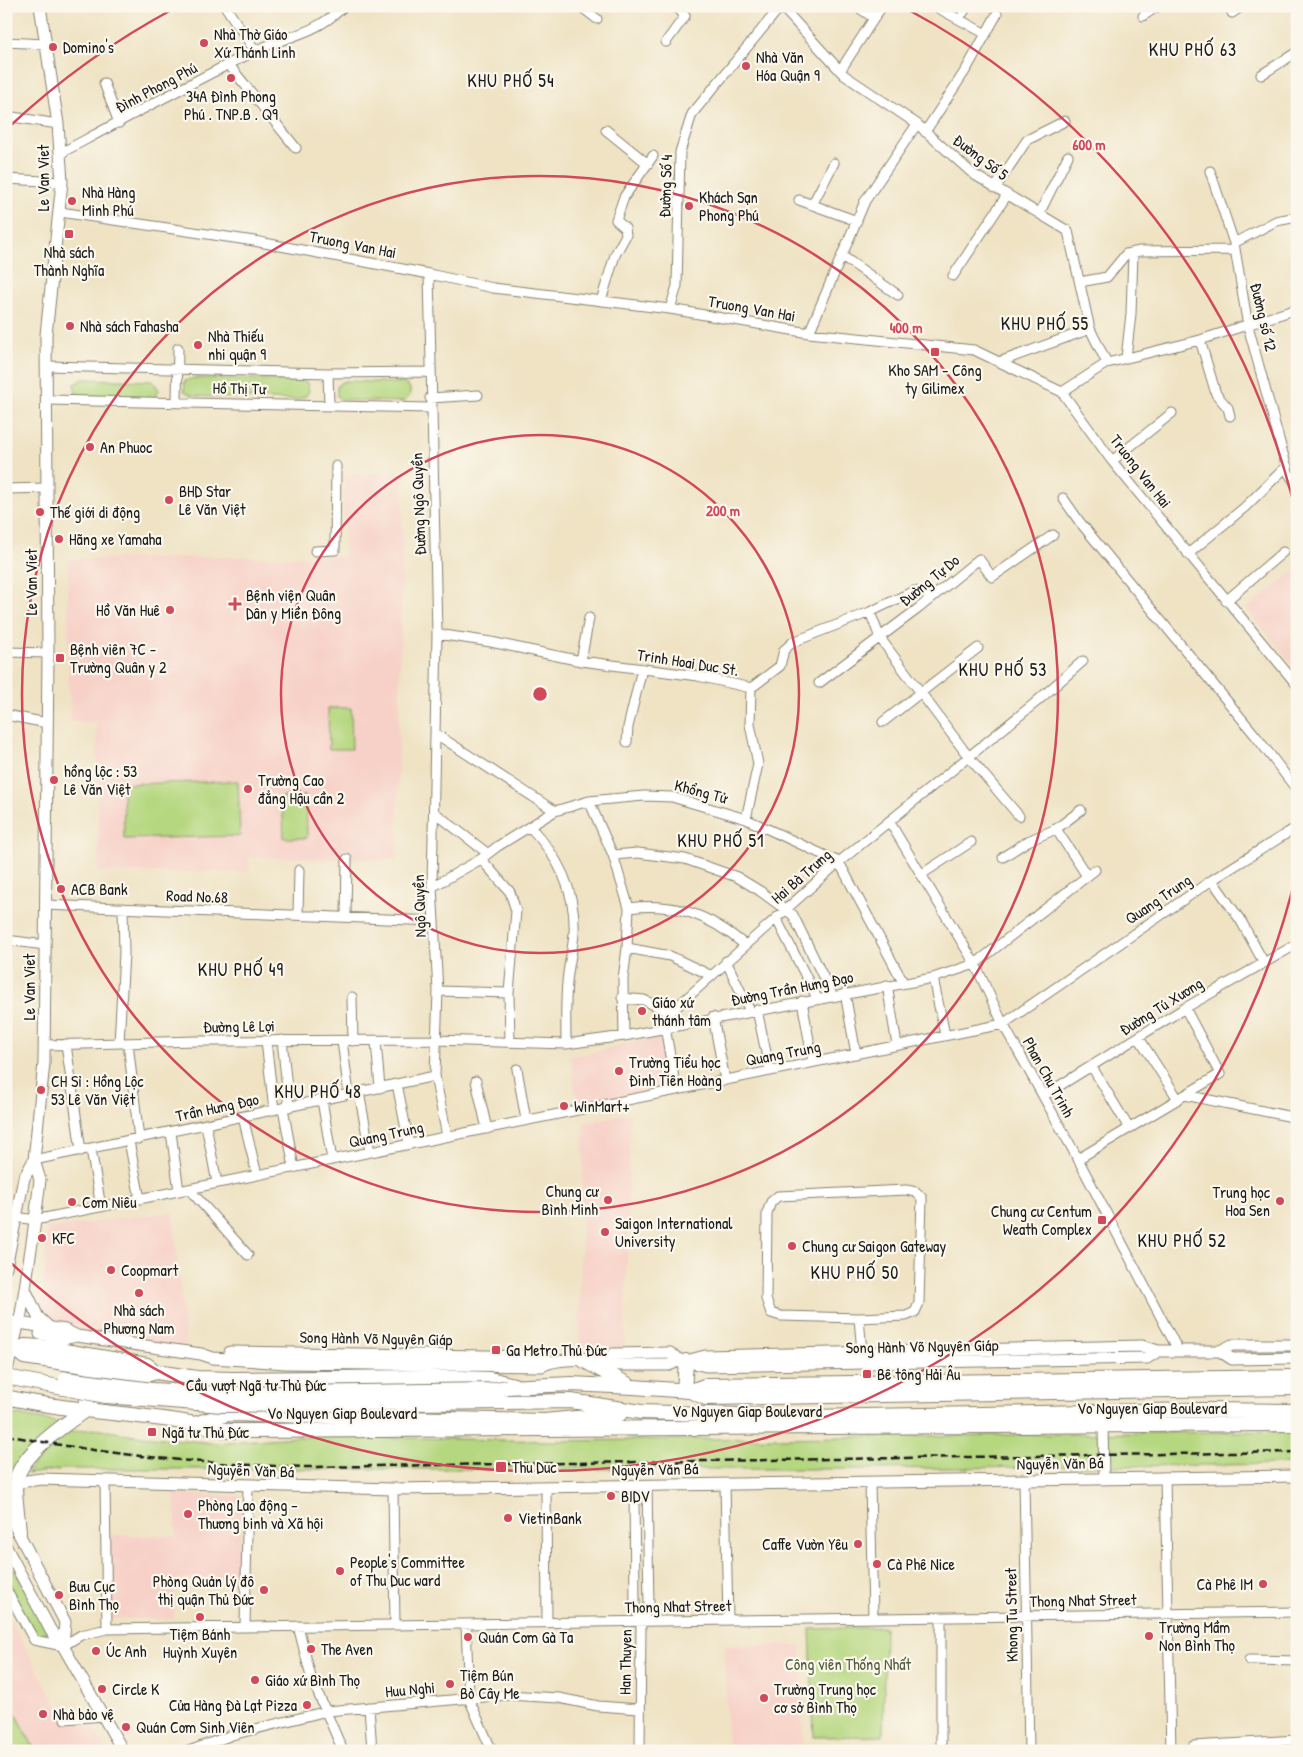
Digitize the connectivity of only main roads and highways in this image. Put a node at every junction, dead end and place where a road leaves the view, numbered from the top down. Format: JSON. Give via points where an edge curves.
{"nodes":[{"id":1,"x":40,"y":6,"type":"edge"},
{"id":2,"x":34,"y":1160,"type":"junction"},
{"id":3,"x":6,"y":1267,"type":"edge"},
{"id":4,"x":25,"y":1289,"type":"junction"},
{"id":5,"x":6,"y":1321,"type":"edge"},
{"id":6,"x":14,"y":1328,"type":"edge"},
{"id":7,"x":51,"y":1329,"type":"junction"},
{"id":8,"x":77,"y":1336,"type":"junction"},
{"id":9,"x":1297,"y":1345,"type":"edge"},
{"id":10,"x":11,"y":1350,"type":"edge"},
{"id":11,"x":1220,"y":1351,"type":"junction"},
{"id":12,"x":1158,"y":1352,"type":"junction"},
{"id":13,"x":1297,"y":1358,"type":"edge"},
{"id":14,"x":583,"y":1360,"type":"junction"},
{"id":15,"x":683,"y":1360,"type":"junction"},
{"id":16,"x":94,"y":1362,"type":"junction"},
{"id":17,"x":6,"y":1367,"type":"edge"},
{"id":18,"x":6,"y":1376,"type":"edge"},
{"id":19,"x":1297,"y":1377,"type":"edge"},
{"id":20,"x":510,"y":1386,"type":"junction"},
{"id":21,"x":633,"y":1387,"type":"junction"},
{"id":22,"x":1297,"y":1388,"type":"edge"},
{"id":23,"x":687,"y":1391,"type":"junction"},
{"id":24,"x":6,"y":1397,"type":"edge"},
{"id":25,"x":508,"y":1402,"type":"joint"},
{"id":26,"x":85,"y":1410,"type":"junction"},
{"id":27,"x":1297,"y":1411,"type":"edge"},
{"id":28,"x":641,"y":1412,"type":"junction"},
{"id":29,"x":862,"y":1416,"type":"junction"},
{"id":30,"x":806,"y":1417,"type":"junction"},
{"id":31,"x":198,"y":1423,"type":"junction"},
{"id":32,"x":1297,"y":1424,"type":"edge"},
{"id":33,"x":877,"y":1427,"type":"junction"},
{"id":34,"x":792,"y":1429,"type":"junction"},
{"id":35,"x":1297,"y":1476,"type":"edge"},
{"id":36,"x":11,"y":1484,"type":"edge"},
{"id":37,"x":6,"y":1509,"type":"edge"},
{"id":38,"x":19,"y":1532,"type":"junction"},
{"id":39,"x":6,"y":1547,"type":"edge"},
{"id":40,"x":63,"y":1646,"type":"junction"},
{"id":41,"x":123,"y":1751,"type":"edge"}],
"edges":[{"from":1,"to":2,"type":"main road","name":"Le Van Viet","via":[[58,124],[62,182],[46,335],[48,653],[44,1080]]},
{"from":2,"to":3,"type":"main road","name":"Le Van Viet","via":[[24,1178]]},
{"from":2,"to":4,"type":"main road","name":"Le Van Viet","via":[[40,1180]]},
{"from":4,"to":6,"type":"main road","name":"Le Van Viet"},
{"from":4,"to":7,"type":"main road","via":[[38,1317]]},
{"from":5,"to":6,"type":"main road"},
{"from":6,"to":7,"type":"main road"},
{"from":6,"to":8,"type":"main road","via":[[62,1338]]},
{"from":6,"to":10,"type":"main road","name":"Le Van Viet"},
{"from":7,"to":8,"type":"main road","via":[[65,1330]]},
{"from":8,"to":14,"type":"main road","name":"Song Hành Võ Nguyên Giáp","via":[[201,1354],[463,1355],[545,1357],[549,1362]]},
{"from":9,"to":11,"type":"main road","name":"Song Hành Võ Nguyên Giáp","via":[[1232,1345]]},
{"from":10,"to":16,"type":"highway","name":"Vo Nguyen Giap Boulevard","via":[[25,1346],[41,1347]]},
{"from":10,"to":18,"type":"main road","name":"Le Van Viet"},
{"from":11,"to":12,"type":"main road","name":"Song Hành Võ Nguyên Giáp"},
{"from":11,"to":13,"type":"main road","name":"Song Hành Võ Nguyên Giáp","via":[[1232,1360]]},
{"from":12,"to":15,"type":"main road","name":"Song Hành Võ Nguyên Giáp","via":[[1142,1346],[705,1356]]},
{"from":12,"to":15,"type":"main road","name":"Song Hành Võ Nguyên Giáp","via":[[1147,1358],[706,1366]]},
{"from":14,"to":15,"type":"main road","name":"Song Hành Võ Nguyên Giáp","via":[[606,1360],[613,1354],[670,1353]]},
{"from":14,"to":21,"type":"highway"},
{"from":15,"to":23,"type":"highway"},
{"from":16,"to":20,"type":"highway","name":"Vo Nguyen Giap Boulevard","via":[[147,1365],[156,1372],[197,1378],[418,1377],[481,1379]]},
{"from":16,"to":26,"type":"highway"},
{"from":17,"to":20,"type":"highway","name":"Cầu vượt Ngã tư Thủ Đức","bridge":true,"via":[[96,1384],[222,1394],[491,1390]]},
{"from":18,"to":25,"type":"highway","name":"Cầu vượt Ngã tư Thủ Đức","bridge":true,"via":[[106,1396],[222,1405]]},
{"from":19,"to":23,"type":"highway","name":"Vo Nguyen Giap Boulevard","via":[[707,1385]]},
{"from":20,"to":21,"type":"highway","name":"Vo Nguyen Giap Boulevard"},
{"from":21,"to":23,"type":"highway","name":"Vo Nguyen Giap Boulevard"},
{"from":22,"to":23,"type":"highway","name":"Vo Nguyen Giap Boulevard","via":[[706,1398]]},
{"from":24,"to":26,"type":"highway","name":"Vo Nguyen Giap Boulevard"},
{"from":25,"to":28,"type":"highway","name":"Vo Nguyen Giap Boulevard","via":[[571,1401]]},
{"from":26,"to":31,"type":"highway","name":"Vo Nguyen Giap Boulevard"},
{"from":26,"to":36,"type":"highway","via":[[33,1451]]},
{"from":27,"to":29,"type":"highway","name":"Vo Nguyen Giap Boulevard"},
{"from":28,"to":30,"type":"highway","name":"Vo Nguyen Giap Boulevard"},
{"from":28,"to":31,"type":"highway","name":"Vo Nguyen Giap Boulevard","via":[[544,1421],[227,1414]]},
{"from":29,"to":30,"type":"highway","name":"Vo Nguyen Giap Boulevard"},
{"from":29,"to":33,"type":"highway"},
{"from":30,"to":34,"type":"highway"},
{"from":31,"to":34,"type":"highway","name":"Vo Nguyen Giap Boulevard","via":[[229,1431]]},
{"from":32,"to":33,"type":"highway","name":"Vo Nguyen Giap Boulevard"},
{"from":33,"to":34,"type":"highway","name":"Vo Nguyen Giap Boulevard"},
{"from":35,"to":36,"type":"main road","name":"Nguyễn Văn Bá","via":[[394,1489],[41,1479]]},
{"from":36,"to":38,"type":"highway"},
{"from":37,"to":38,"type":"main road"},
{"from":38,"to":40,"type":"main road","via":[[65,1622]]},
{"from":39,"to":40,"type":"main road","via":[[51,1631]]},
{"from":40,"to":41,"type":"main road"}]}
